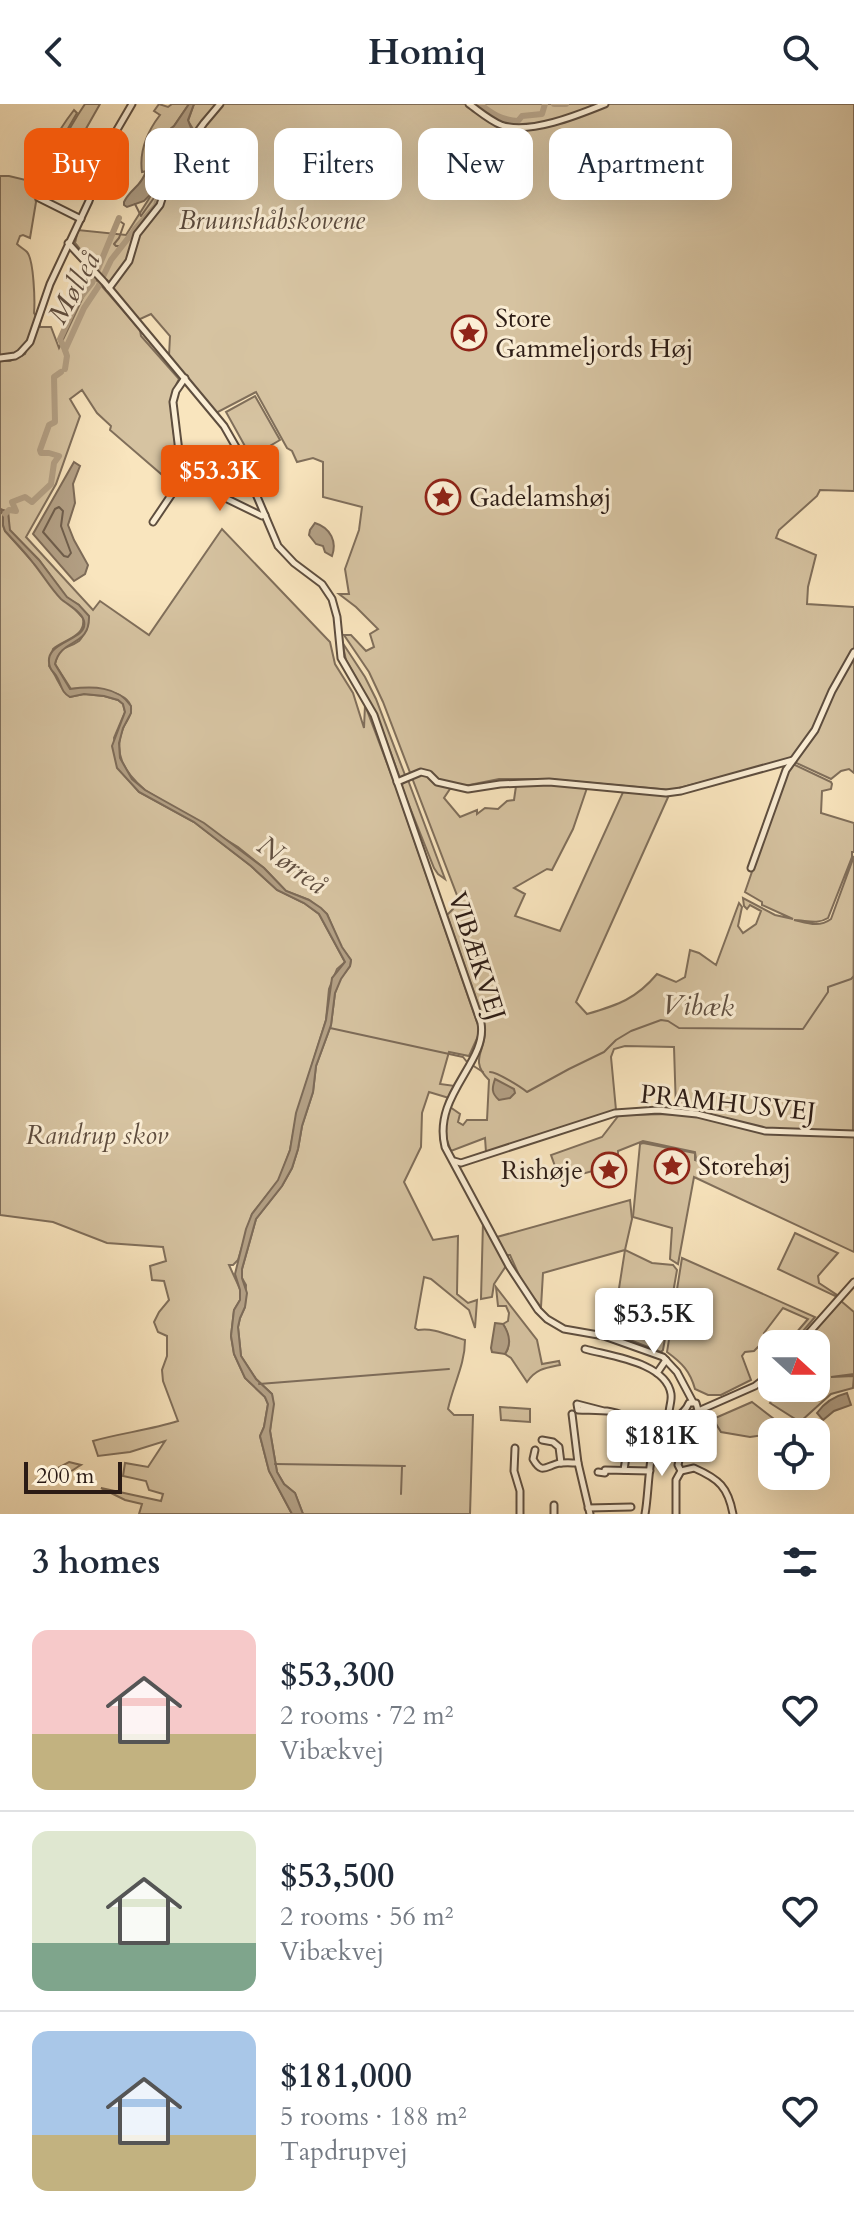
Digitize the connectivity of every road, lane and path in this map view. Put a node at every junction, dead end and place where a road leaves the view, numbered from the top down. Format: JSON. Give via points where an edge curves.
{"nodes":[{"id":1,"x":132,"y":104,"type":"edge"},
{"id":2,"x":220,"y":104,"type":"edge"},
{"id":3,"x":469,"y":104,"type":"edge"},
{"id":4,"x":605,"y":104,"type":"edge"},
{"id":5,"x":43,"y":200,"type":"edge"},
{"id":6,"x":81,"y":219,"type":"junction"},
{"id":7,"x":68,"y":243,"type":"junction"},
{"id":8,"x":106,"y":285,"type":"junction"},
{"id":9,"x":0,"y":358,"type":"edge"},
{"id":10,"x":185,"y":378,"type":"junction"},
{"id":11,"x":181,"y":468,"type":"junction"},
{"id":12,"x":265,"y":515,"type":"junction"},
{"id":13,"x":153,"y":522,"type":"dead end"},
{"id":14,"x":854,"y":652,"type":"edge"},
{"id":15,"x":793,"y":760,"type":"junction"},
{"id":16,"x":397,"y":782,"type":"junction"},
{"id":17,"x":751,"y":868,"type":"dead end"},
{"id":18,"x":854,"y":1134,"type":"edge"},
{"id":19,"x":452,"y":1160,"type":"junction"},
{"id":20,"x":461,"y":1163,"type":"junction"},
{"id":21,"x":458,"y":1171,"type":"junction"},
{"id":22,"x":854,"y":1282,"type":"edge"},
{"id":23,"x":811,"y":1330,"type":"edge"},
{"id":24,"x":585,"y":1349,"type":"dead end"},
{"id":25,"x":666,"y":1360,"type":"junction"},
{"id":26,"x":657,"y":1373,"type":"junction"},
{"id":27,"x":758,"y":1384,"type":"edge"},
{"id":28,"x":692,"y":1407,"type":"junction"},
{"id":29,"x":604,"y":1411,"type":"dead end"},
{"id":30,"x":669,"y":1413,"type":"dead end"},
{"id":31,"x":572,"y":1414,"type":"dead end"},
{"id":32,"x":542,"y":1440,"type":"dead end"},
{"id":33,"x":682,"y":1446,"type":"dead end"},
{"id":34,"x":515,"y":1448,"type":"dead end"},
{"id":35,"x":535,"y":1450,"type":"dead end"},
{"id":36,"x":561,"y":1463,"type":"junction"},
{"id":37,"x":578,"y":1463,"type":"junction"},
{"id":38,"x":624,"y":1470,"type":"junction"},
{"id":39,"x":650,"y":1471,"type":"junction"},
{"id":40,"x":681,"y":1471,"type":"junction"},
{"id":41,"x":598,"y":1472,"type":"dead end"},
{"id":42,"x":554,"y":1505,"type":"dead end"},
{"id":43,"x":631,"y":1507,"type":"dead end"},
{"id":44,"x":589,"y":1511,"type":"edge"},
{"id":45,"x":520,"y":1514,"type":"edge"},
{"id":46,"x":554,"y":1514,"type":"edge"},
{"id":47,"x":645,"y":1514,"type":"edge"},
{"id":48,"x":676,"y":1514,"type":"edge"},
{"id":49,"x":733,"y":1514,"type":"edge"}],
"edges":[{"from":1,"to":6,"type":"street","via":[[111,140]]},
{"from":2,"to":8,"type":"street","via":[[172,167],[160,205],[137,234],[129,261]]},
{"from":3,"to":4,"type":"street","via":[[493,121],[516,128]]},
{"from":5,"to":6,"type":"street"},
{"from":6,"to":7,"type":"street"},
{"from":7,"to":8,"type":"street","name":"VIBÆKVEJ"},
{"from":7,"to":9,"type":"street","via":[[30,342],[20,353]]},
{"from":8,"to":10,"type":"street","name":"VIBÆKVEJ"},
{"from":10,"to":11,"type":"street","via":[[173,402]]},
{"from":10,"to":12,"type":"street","name":"VIBÆKVEJ","via":[[230,436]]},
{"from":11,"to":12,"type":"street","via":[[195,473],[213,492]]},
{"from":11,"to":13,"type":"street","via":[[180,482]]},
{"from":12,"to":16,"type":"street","name":"VIBÆKVEJ","via":[[278,546],[332,599],[341,658],[374,715]]},
{"from":14,"to":15,"type":"street","via":[[815,730]]},
{"from":15,"to":16,"type":"street","via":[[666,793],[549,782],[468,789],[445,785],[421,772]]},
{"from":15,"to":17,"type":"street"},
{"from":16,"to":19,"type":"street","name":"VIBÆKVEJ","via":[[482,1030],[442,1122]]},
{"from":18,"to":20,"type":"street","name":"PRAMHUSVEJ","via":[[765,1131],[697,1114],[637,1110]]},
{"from":19,"to":20,"type":"street"},
{"from":19,"to":21,"type":"street","name":"VIBÆKVEJ"},
{"from":20,"to":21,"type":"street"},
{"from":21,"to":25,"type":"street","name":"VIBÆKVEJ","via":[[509,1266],[547,1319]]},
{"from":22,"to":23,"type":"street"},
{"from":24,"to":26,"type":"street"},
{"from":25,"to":26,"type":"street"},
{"from":25,"to":28,"type":"street"},
{"from":26,"to":30,"type":"street","via":[[669,1387]]},
{"from":27,"to":28,"type":"street"},
{"from":28,"to":39,"type":"street","via":[[657,1438]]},
{"from":29,"to":38,"type":"street","via":[[629,1420]]},
{"from":31,"to":37,"type":"street"},
{"from":32,"to":36,"type":"street","via":[[559,1447]]},
{"from":33,"to":40,"type":"street"},
{"from":34,"to":45,"type":"street"},
{"from":35,"to":36,"type":"street","via":[[538,1467]]},
{"from":36,"to":37,"type":"street"},
{"from":37,"to":44,"type":"street"},
{"from":38,"to":39,"type":"street"},
{"from":38,"to":41,"type":"street"},
{"from":39,"to":47,"type":"street"},
{"from":40,"to":48,"type":"street"},
{"from":40,"to":49,"type":"street","via":[[694,1468],[720,1483]]},
{"from":42,"to":46,"type":"street"},
{"from":43,"to":44,"type":"street"}]}
